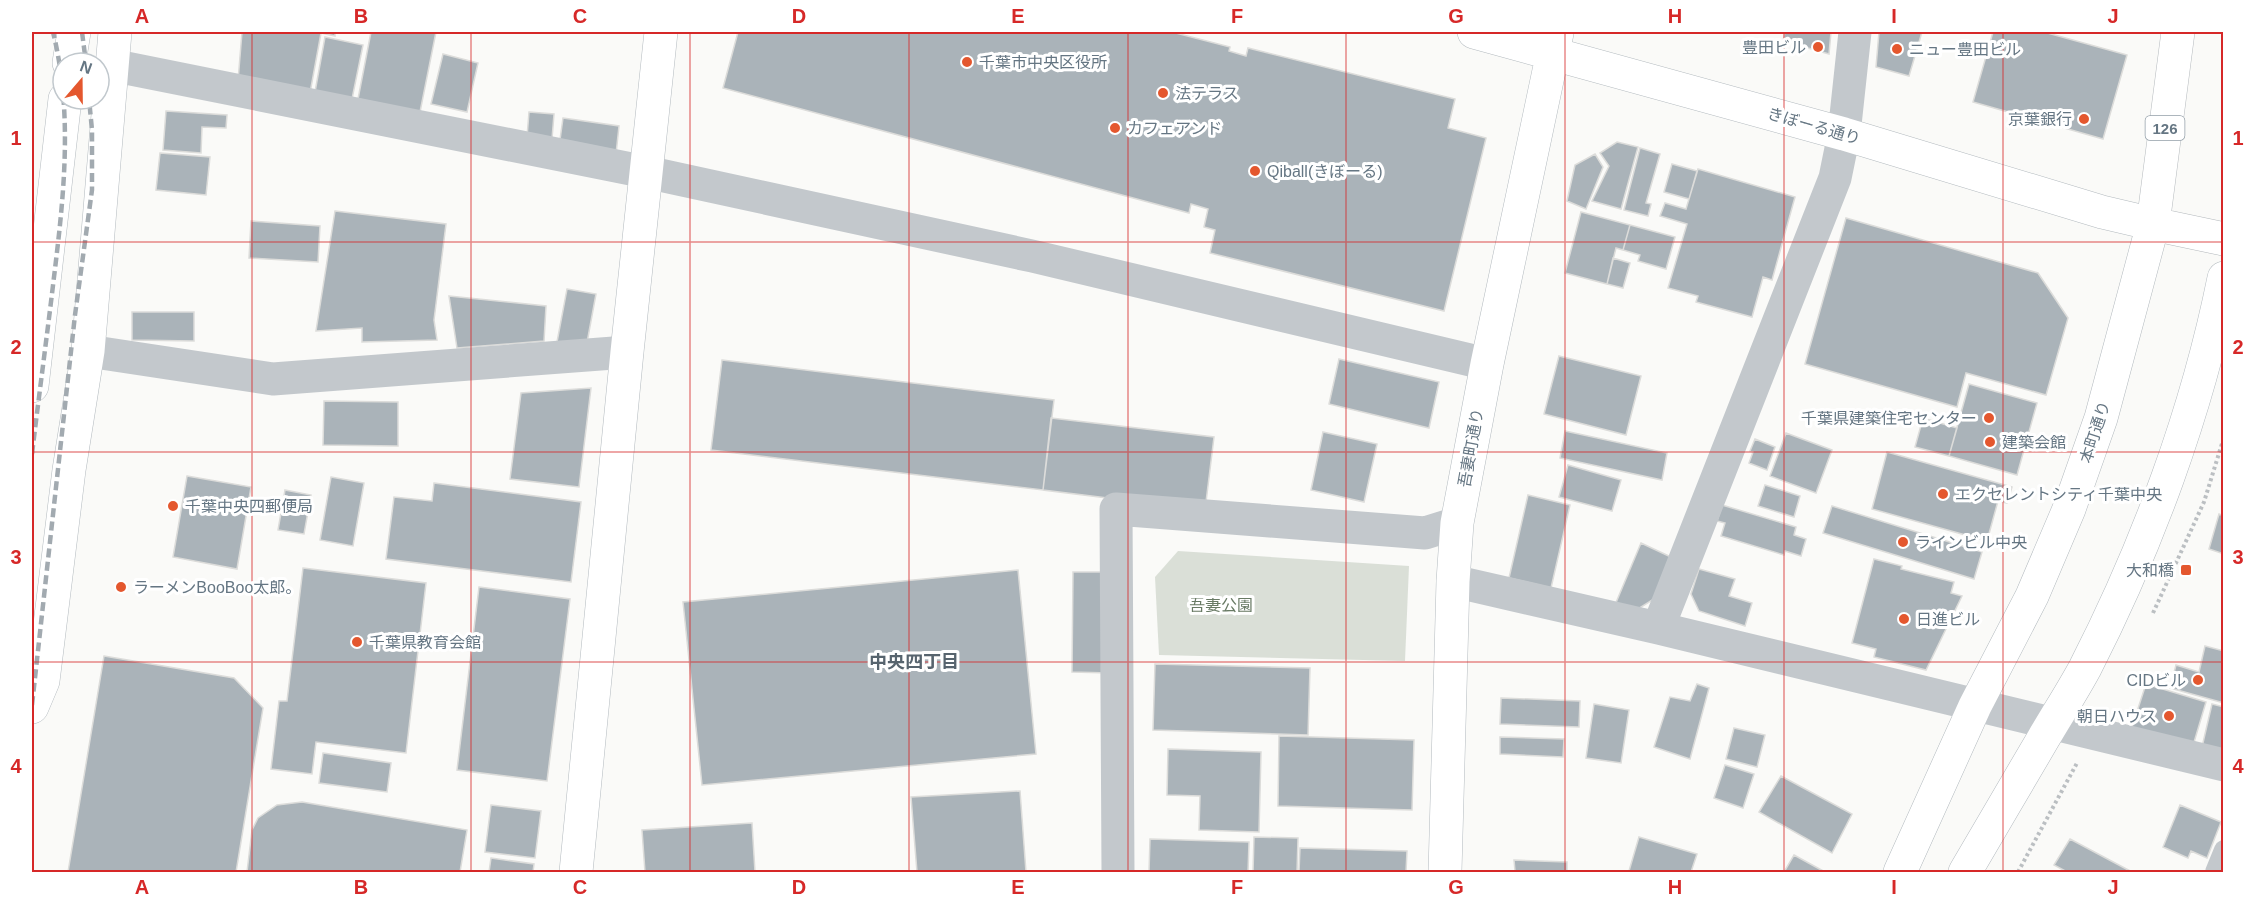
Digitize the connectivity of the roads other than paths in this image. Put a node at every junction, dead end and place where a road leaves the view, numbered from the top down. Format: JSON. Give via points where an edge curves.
{"nodes":[{"id":1,"x":74,"y":32,"type":"edge"},
{"id":2,"x":115,"y":32,"type":"edge"},
{"id":3,"x":661,"y":32,"type":"edge"},
{"id":4,"x":1473,"y":32,"type":"edge"},
{"id":5,"x":1855,"y":32,"type":"edge"},
{"id":6,"x":2178,"y":32,"type":"edge"},
{"id":7,"x":1555,"y":42,"type":"edge"},
{"id":8,"x":71,"y":51,"type":"edge"},
{"id":9,"x":111,"y":65,"type":"joint"},
{"id":10,"x":64,"y":111,"type":"edge"},
{"id":11,"x":107,"y":111,"type":"edge"},
{"id":12,"x":1844,"y":134,"type":"junction"},
{"id":13,"x":646,"y":172,"type":"junction"},
{"id":14,"x":2153,"y":224,"type":"junction"},
{"id":15,"x":2223,"y":240,"type":"edge"},
{"id":16,"x":2223,"y":278,"type":"edge"},
{"id":17,"x":88,"y":351,"type":"junction"},
{"id":18,"x":627,"y":352,"type":"junction"},
{"id":19,"x":1487,"y":364,"type":"junction"},
{"id":20,"x":32,"y":386,"type":"edge"},
{"id":21,"x":1458,"y":523,"type":"junction"},
{"id":22,"x":1453,"y":581,"type":"junction"},
{"id":23,"x":1658,"y":628,"type":"junction"},
{"id":24,"x":1975,"y":706,"type":"junction"},
{"id":25,"x":32,"y":707,"type":"edge"},
{"id":26,"x":2052,"y":724,"type":"junction"},
{"id":27,"x":2223,"y":765,"type":"edge"},
{"id":28,"x":2223,"y":850,"type":"edge"},
{"id":29,"x":576,"y":873,"type":"edge"},
{"id":30,"x":1118,"y":873,"type":"edge"},
{"id":31,"x":1444,"y":873,"type":"edge"},
{"id":32,"x":1900,"y":873,"type":"edge"},
{"id":33,"x":1965,"y":873,"type":"edge"},
{"id":34,"x":2215,"y":873,"type":"edge"}],
"edges":[{"from":1,"to":8,"type":"main road"},
{"from":2,"to":9,"type":"main road"},
{"from":3,"to":13,"type":"main road"},
{"from":4,"to":7,"type":"main road","name":"きぼーる通り"},
{"from":5,"to":12,"type":"street"},
{"from":6,"to":14,"type":"main road","name":"本町通り","number":"126"},
{"from":7,"to":12,"type":"main road","name":"きぼーる通り"},
{"from":7,"to":19,"type":"main road","name":"吾妻町通り"},
{"from":9,"to":13,"type":"street"},
{"from":10,"to":20,"type":"main road"},
{"from":11,"to":17,"type":"main road"},
{"from":12,"to":14,"type":"main road","name":"きぼーる通り"},
{"from":12,"to":23,"type":"street","via":[[1832,186]]},
{"from":13,"to":18,"type":"main road"},
{"from":13,"to":19,"type":"street","via":[[1032,256]]},
{"from":14,"to":15,"type":"main road","name":"きぼーる通り"},
{"from":14,"to":24,"type":"main road","name":"本町通り","via":[[2101,418],[2069,509],[2032,596]]},
{"from":16,"to":26,"type":"main road","via":[[2189,410],[2137,559],[2084,669]]},
{"from":17,"to":18,"type":"street","via":[[273,379]]},
{"from":17,"to":25,"type":"main road","via":[[43,681]]},
{"from":18,"to":29,"type":"main road"},
{"from":19,"to":21,"type":"main road","name":"吾妻町通り"},
{"from":21,"to":22,"type":"main road","name":"吾妻町通り"},
{"from":21,"to":30,"type":"street","via":[[1425,533],[1116,508]]},
{"from":22,"to":23,"type":"street"},
{"from":22,"to":31,"type":"main road","name":"吾妻町通り"},
{"from":23,"to":24,"type":"street"},
{"from":24,"to":26,"type":"street"},
{"from":24,"to":32,"type":"main road","name":"本町通り"},
{"from":26,"to":27,"type":"street"},
{"from":26,"to":33,"type":"main road"},
{"from":28,"to":34,"type":"lane"}]}
